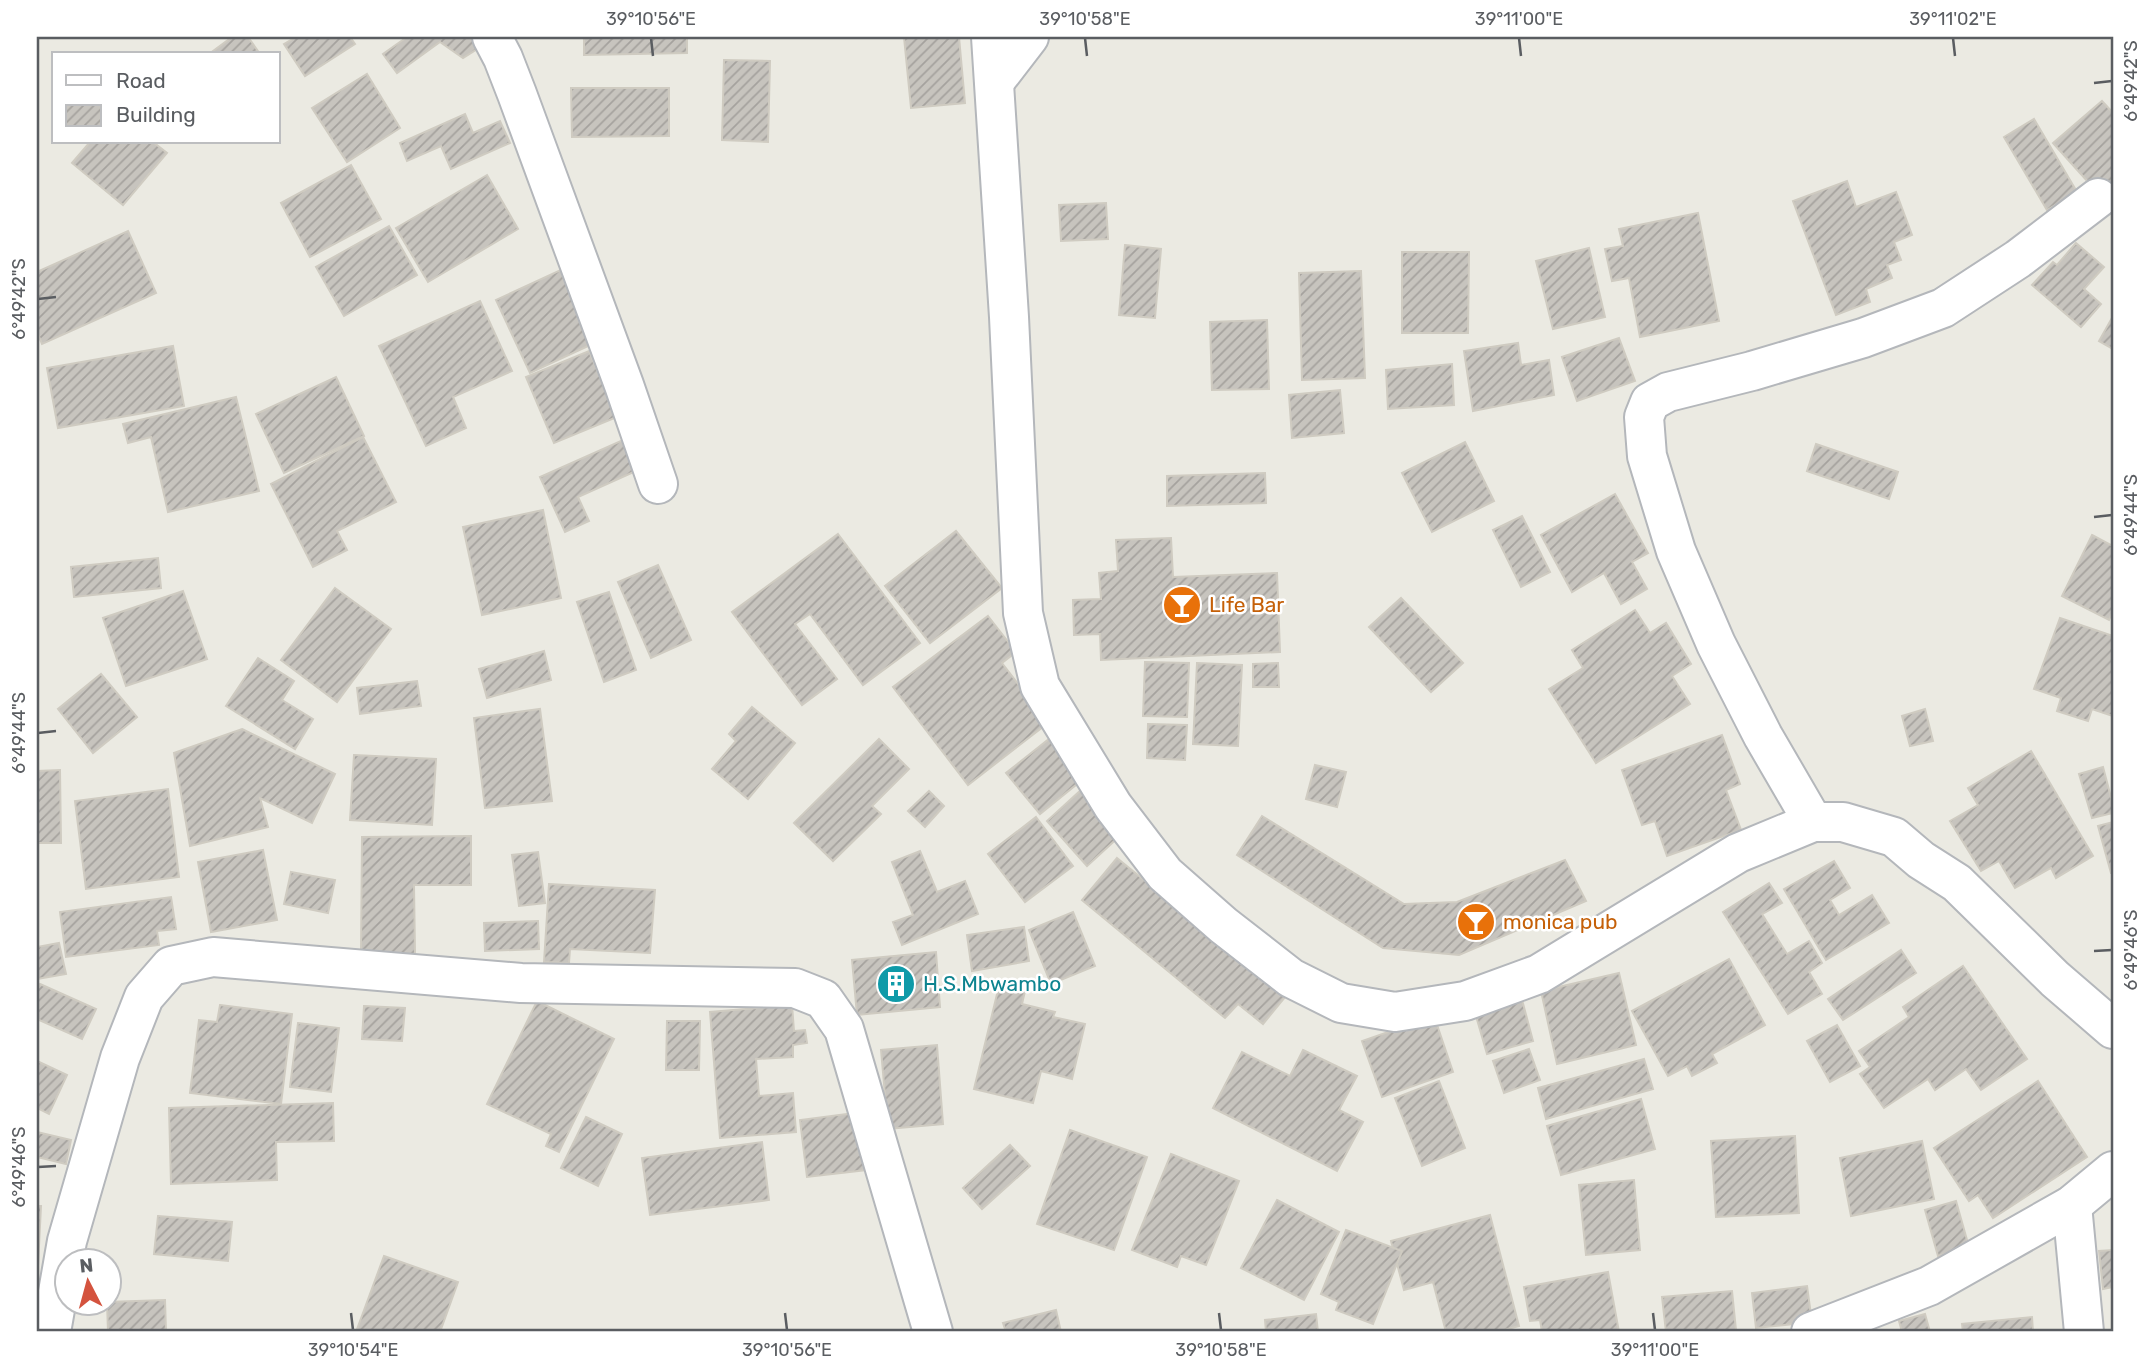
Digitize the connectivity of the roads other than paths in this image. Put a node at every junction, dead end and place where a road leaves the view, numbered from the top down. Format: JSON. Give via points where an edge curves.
{"nodes":[{"id":1,"x":492,"y":37,"type":"edge"},
{"id":2,"x":991,"y":37,"type":"edge"},
{"id":3,"x":1028,"y":37,"type":"edge"},
{"id":4,"x":995,"y":81,"type":"junction"},
{"id":5,"x":2098,"y":198,"type":"dead end"},
{"id":6,"x":658,"y":485,"type":"dead end"},
{"id":7,"x":1813,"y":822,"type":"junction"},
{"id":8,"x":2113,"y":1029,"type":"edge"},
{"id":9,"x":2113,"y":1171,"type":"edge"},
{"id":10,"x":2072,"y":1205,"type":"junction"},
{"id":11,"x":51,"y":1332,"type":"edge"},
{"id":12,"x":933,"y":1332,"type":"edge"},
{"id":13,"x":1811,"y":1332,"type":"edge"},
{"id":14,"x":2084,"y":1332,"type":"edge"}],
"edges":[{"from":1,"to":6,"type":"street","via":[[517,94]]},
{"from":2,"to":4,"type":"street"},
{"from":3,"to":4,"type":"street"},
{"from":4,"to":7,"type":"street","via":[[1023,613],[1040,686],[1113,806],[1166,874],[1291,978],[1342,1003],[1395,1012],[1465,1001],[1539,974],[1738,853]]},
{"from":5,"to":7,"type":"street","via":[[2018,260],[1943,308],[1863,338],[1668,392],[1650,402],[1644,417],[1647,456],[1676,551],[1716,645]]},
{"from":7,"to":8,"type":"street","via":[[1850,823],[1894,837],[1957,883]]},
{"from":9,"to":10,"type":"street"},
{"from":10,"to":13,"type":"street","via":[[1929,1286]]},
{"from":10,"to":14,"type":"street"},
{"from":11,"to":12,"type":"street","via":[[66,1241],[120,1058],[144,997],[170,966],[213,957],[522,983],[795,988],[823,999],[844,1029]]}]}
